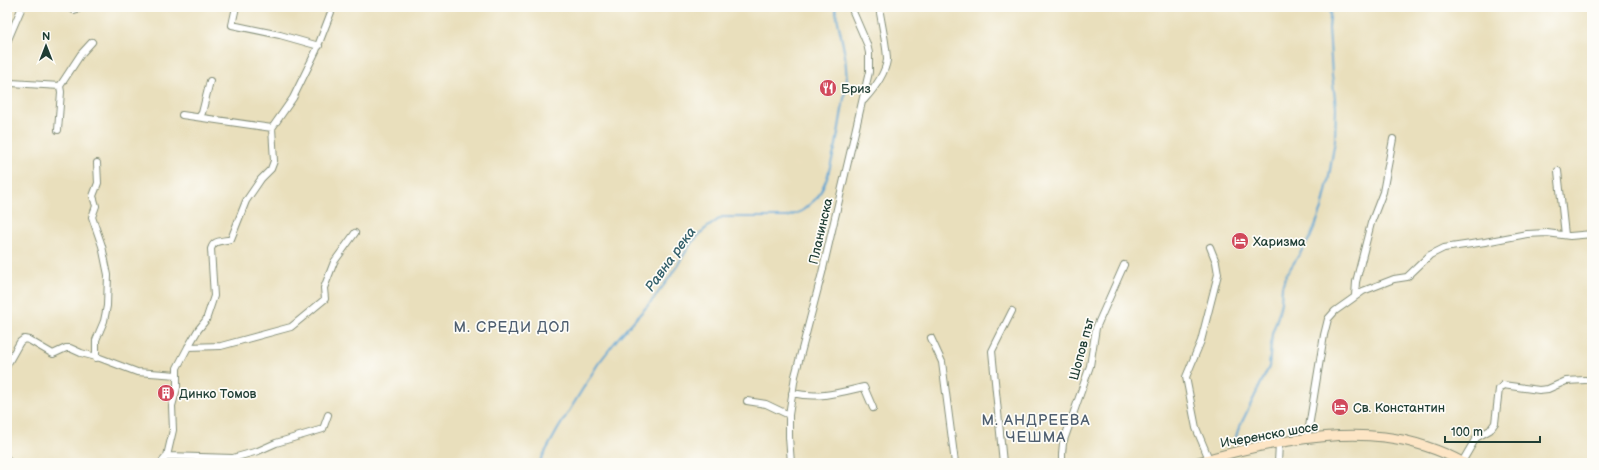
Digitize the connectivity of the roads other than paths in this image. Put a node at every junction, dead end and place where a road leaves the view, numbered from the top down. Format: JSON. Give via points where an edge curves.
{"nodes":[{"id":1,"x":22,"y":7,"type":"edge"},
{"id":2,"x":67,"y":7,"type":"edge"},
{"id":3,"x":83,"y":7,"type":"edge"},
{"id":4,"x":236,"y":7,"type":"edge"},
{"id":5,"x":333,"y":7,"type":"edge"},
{"id":6,"x":851,"y":7,"type":"edge"},
{"id":7,"x":879,"y":7,"type":"edge"},
{"id":8,"x":7,"y":42,"type":"edge"},
{"id":9,"x":92,"y":42,"type":"dead end"},
{"id":10,"x":319,"y":46,"type":"junction"},
{"id":11,"x":7,"y":76,"type":"edge"},
{"id":12,"x":210,"y":81,"type":"dead end"},
{"id":13,"x":60,"y":86,"type":"junction"},
{"id":14,"x":863,"y":101,"type":"junction"},
{"id":15,"x":182,"y":115,"type":"dead end"},
{"id":16,"x":199,"y":117,"type":"junction"},
{"id":17,"x":272,"y":128,"type":"junction"},
{"id":18,"x":58,"y":130,"type":"dead end"},
{"id":19,"x":1394,"y":139,"type":"dead end"},
{"id":20,"x":97,"y":163,"type":"dead end"},
{"id":21,"x":1558,"y":171,"type":"dead end"},
{"id":22,"x":355,"y":233,"type":"dead end"},
{"id":23,"x":1592,"y":234,"type":"edge"},
{"id":24,"x":1565,"y":235,"type":"junction"},
{"id":25,"x":1210,"y":247,"type":"dead end"},
{"id":26,"x":1124,"y":265,"type":"dead end"},
{"id":27,"x":1355,"y":296,"type":"junction"},
{"id":28,"x":1012,"y":311,"type":"dead end"},
{"id":29,"x":932,"y":338,"type":"dead end"},
{"id":30,"x":188,"y":347,"type":"junction"},
{"id":31,"x":96,"y":358,"type":"junction"},
{"id":32,"x":7,"y":365,"type":"edge"},
{"id":33,"x":177,"y":375,"type":"junction"},
{"id":34,"x":1585,"y":380,"type":"dead end"},
{"id":35,"x":792,"y":393,"type":"junction"},
{"id":36,"x":747,"y":401,"type":"dead end"},
{"id":37,"x":873,"y":408,"type":"dead end"},
{"id":38,"x":328,"y":415,"type":"dead end"},
{"id":39,"x":790,"y":415,"type":"junction"},
{"id":40,"x":1307,"y":439,"type":"junction"},
{"id":41,"x":1279,"y":443,"type":"junction"},
{"id":42,"x":167,"y":456,"type":"junction"},
{"id":43,"x":7,"y":459,"type":"edge"},
{"id":44,"x":1209,"y":459,"type":"junction"},
{"id":45,"x":1463,"y":462,"type":"edge"},
{"id":46,"x":9,"y":463,"type":"edge"},
{"id":47,"x":161,"y":463,"type":"edge"},
{"id":48,"x":791,"y":463,"type":"edge"},
{"id":49,"x":955,"y":463,"type":"edge"},
{"id":50,"x":1003,"y":463,"type":"edge"},
{"id":51,"x":1062,"y":463,"type":"edge"},
{"id":52,"x":1195,"y":463,"type":"edge"},
{"id":53,"x":1278,"y":463,"type":"edge"}],
"edges":[{"from":1,"to":8,"type":"street"},
{"from":2,"to":3,"type":"street","via":[[74,10]]},
{"from":4,"to":10,"type":"street","via":[[232,25]]},
{"from":5,"to":10,"type":"street"},
{"from":6,"to":14,"type":"street","name":"Планинска","via":[[869,53],[869,72]]},
{"from":7,"to":14,"type":"street","via":[[887,60],[873,90]]},
{"from":9,"to":13,"type":"street"},
{"from":10,"to":17,"type":"street","via":[[293,98]]},
{"from":11,"to":13,"type":"street","via":[[11,82]]},
{"from":12,"to":16,"type":"street"},
{"from":13,"to":18,"type":"street"},
{"from":14,"to":35,"type":"street","name":"Планинска"},
{"from":15,"to":16,"type":"street"},
{"from":16,"to":17,"type":"street"},
{"from":17,"to":30,"type":"street","via":[[274,161],[271,169],[246,201],[231,239],[213,244],[211,249],[214,296],[206,320]]},
{"from":19,"to":27,"type":"street","via":[[1384,192],[1371,224],[1356,282]]},
{"from":20,"to":31,"type":"street","via":[[98,182],[94,196],[96,206],[92,217],[108,275],[104,321],[96,340]]},
{"from":21,"to":24,"type":"street"},
{"from":22,"to":30,"type":"street","via":[[334,262],[324,288],[326,299],[291,327],[221,346]]},
{"from":23,"to":24,"type":"street"},
{"from":24,"to":27,"type":"street","via":[[1527,234],[1444,248],[1430,255],[1407,277],[1394,279]]},
{"from":25,"to":44,"type":"street","via":[[1218,274],[1201,341],[1186,377],[1196,428]]},
{"from":26,"to":51,"type":"street","name":"Шопов път","via":[[1096,328],[1090,366],[1063,443]]},
{"from":27,"to":40,"type":"street","via":[[1328,319]]},
{"from":28,"to":50,"type":"street","via":[[992,351]]},
{"from":29,"to":49,"type":"street","via":[[942,362]]},
{"from":30,"to":33,"type":"street","via":[[177,368]]},
{"from":31,"to":32,"type":"street","via":[[70,348],[53,354],[24,339]]},
{"from":31,"to":33,"type":"street","via":[[137,372]]},
{"from":33,"to":42,"type":"street","via":[[177,388],[172,406],[174,430]]},
{"from":34,"to":45,"type":"street","via":[[1566,381],[1539,390],[1503,385],[1499,389],[1495,423],[1490,430],[1476,438]]},
{"from":35,"to":37,"type":"street","via":[[807,397],[830,395],[864,387]]},
{"from":35,"to":39,"type":"street","name":"Планинска"},
{"from":36,"to":39,"type":"street","via":[[766,404]]},
{"from":38,"to":42,"type":"street","via":[[323,429],[233,458]]},
{"from":39,"to":48,"type":"street","name":"Планинска"},
{"from":40,"to":41,"type":"street","name":"Ичеренско шосе"},
{"from":40,"to":45,"type":"street","name":"Ичеренско шосе","via":[[1333,436],[1384,437],[1430,448]]},
{"from":41,"to":44,"type":"street","name":"Ичеренско шосе"},
{"from":41,"to":53,"type":"street"},
{"from":42,"to":47,"type":"street"},
{"from":43,"to":46,"type":"street"},
{"from":44,"to":52,"type":"street","name":"Ичеренско шосе"}]}
